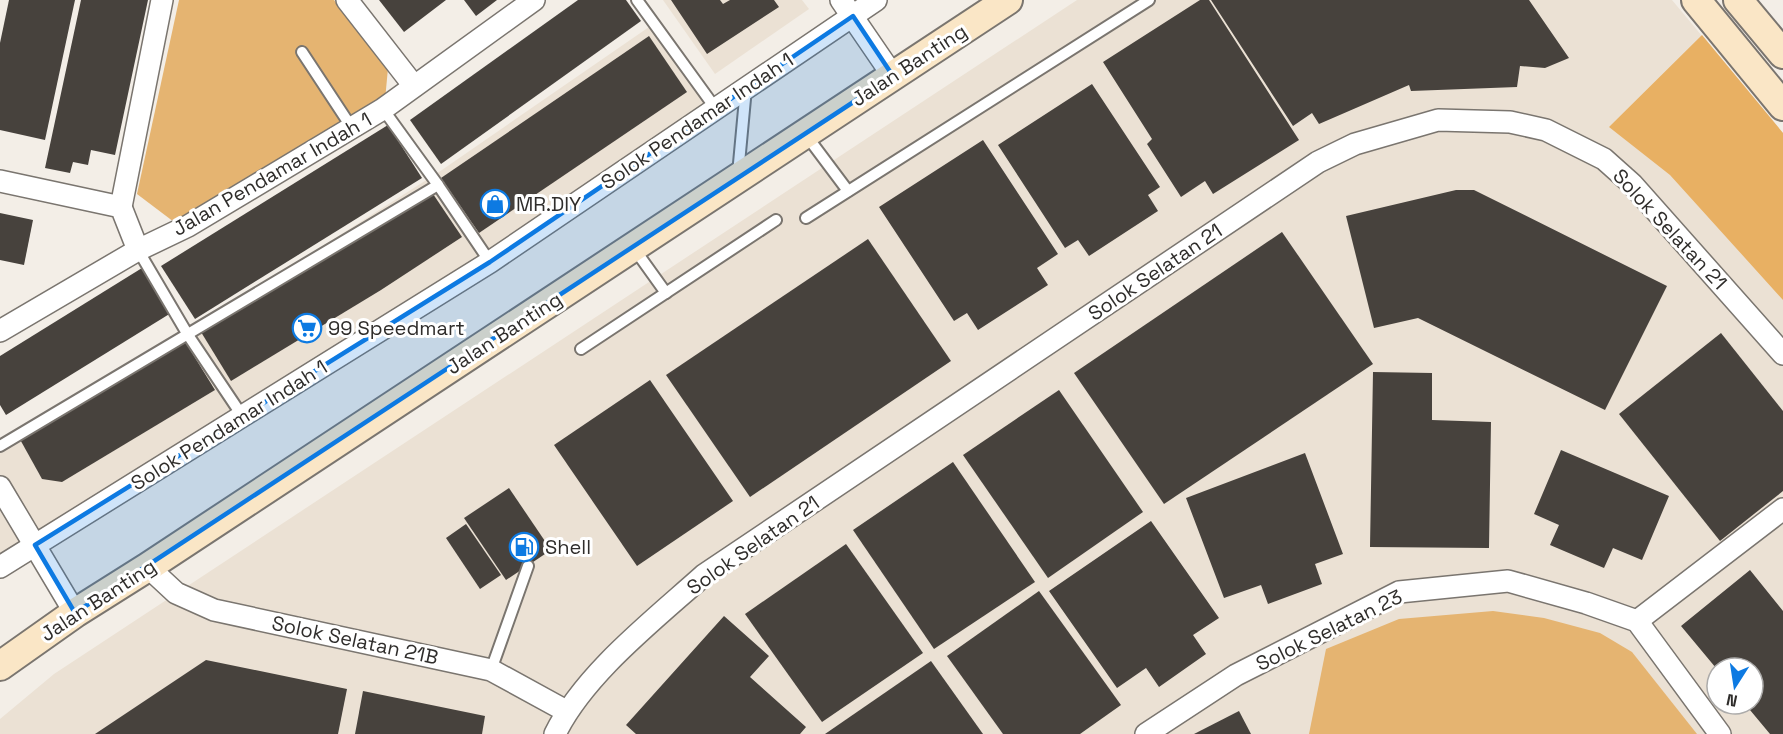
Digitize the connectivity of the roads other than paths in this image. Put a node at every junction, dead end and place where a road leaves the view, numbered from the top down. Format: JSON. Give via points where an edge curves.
{"nodes":[{"id":1,"x":162,"y":0,"type":"edge"},
{"id":2,"x":347,"y":0,"type":"edge"},
{"id":3,"x":534,"y":0,"type":"edge"},
{"id":4,"x":637,"y":0,"type":"edge"},
{"id":5,"x":876,"y":0,"type":"edge"},
{"id":6,"x":1008,"y":0,"type":"edge"},
{"id":7,"x":1149,"y":0,"type":"edge"},
{"id":8,"x":1696,"y":0,"type":"edge"},
{"id":9,"x":1738,"y":0,"type":"edge"},
{"id":10,"x":847,"y":8,"type":"edge"},
{"id":11,"x":302,"y":52,"type":"dead end"},
{"id":12,"x":1783,"y":54,"type":"edge"},
{"id":13,"x":893,"y":76,"type":"junction"},
{"id":14,"x":414,"y":86,"type":"junction"},
{"id":15,"x":746,"y":88,"type":"junction"},
{"id":16,"x":1783,"y":106,"type":"edge"},
{"id":17,"x":716,"y":109,"type":"junction"},
{"id":18,"x":383,"y":110,"type":"junction"},
{"id":19,"x":352,"y":128,"type":"junction"},
{"id":20,"x":804,"y":133,"type":"junction"},
{"id":21,"x":738,"y":177,"type":"junction"},
{"id":22,"x":0,"y":181,"type":"edge"},
{"id":23,"x":438,"y":184,"type":"junction"},
{"id":24,"x":848,"y":191,"type":"junction"},
{"id":25,"x":121,"y":207,"type":"junction"},
{"id":26,"x":806,"y":218,"type":"dead end"},
{"id":27,"x":776,"y":220,"type":"dead end"},
{"id":28,"x":633,"y":247,"type":"junction"},
{"id":29,"x":138,"y":250,"type":"junction"},
{"id":30,"x":490,"y":262,"type":"junction"},
{"id":31,"x":666,"y":293,"type":"junction"},
{"id":32,"x":0,"y":331,"type":"edge"},
{"id":33,"x":188,"y":335,"type":"junction"},
{"id":34,"x":581,"y":349,"type":"dead end"},
{"id":35,"x":1783,"y":354,"type":"edge"},
{"id":36,"x":243,"y":417,"type":"junction"},
{"id":37,"x":0,"y":446,"type":"edge"},
{"id":38,"x":0,"y":487,"type":"edge"},
{"id":39,"x":1783,"y":509,"type":"edge"},
{"id":40,"x":35,"y":544,"type":"junction"},
{"id":41,"x":528,"y":566,"type":"dead end"},
{"id":42,"x":0,"y":567,"type":"edge"},
{"id":43,"x":148,"y":567,"type":"junction"},
{"id":44,"x":75,"y":613,"type":"junction"},
{"id":45,"x":1637,"y":621,"type":"junction"},
{"id":46,"x":0,"y":666,"type":"edge"},
{"id":47,"x":491,"y":670,"type":"junction"},
{"id":48,"x":566,"y":711,"type":"junction"},
{"id":49,"x":555,"y":734,"type":"edge"},
{"id":50,"x":1146,"y":734,"type":"edge"},
{"id":51,"x":1720,"y":734,"type":"edge"}],
"edges":[{"from":1,"to":25,"type":"street"},
{"from":2,"to":14,"type":"street"},
{"from":3,"to":14,"type":"street","name":"Jalan Pendamar Indah 1"},
{"from":4,"to":17,"type":"lane"},
{"from":5,"to":10,"type":"street","name":"Solok Pendamar Indah 1"},
{"from":6,"to":13,"type":"main road","name":"Jalan Banting"},
{"from":7,"to":24,"type":"lane"},
{"from":8,"to":16,"type":"main road"},
{"from":9,"to":12,"type":"main road"},
{"from":10,"to":13,"type":"street"},
{"from":10,"to":15,"type":"street","name":"Solok Pendamar Indah 1"},
{"from":11,"to":19,"type":"lane"},
{"from":13,"to":20,"type":"main road","name":"Jalan Banting"},
{"from":14,"to":18,"type":"street","name":"Jalan Pendamar Indah 1"},
{"from":15,"to":17,"type":"street","name":"Solok Pendamar Indah 1"},
{"from":15,"to":21,"type":"lane"},
{"from":17,"to":30,"type":"street","name":"Solok Pendamar Indah 1"},
{"from":18,"to":19,"type":"street","name":"Jalan Pendamar Indah 1"},
{"from":18,"to":23,"type":"lane"},
{"from":19,"to":29,"type":"street","name":"Jalan Pendamar Indah 1","via":[[188,226]]},
{"from":20,"to":21,"type":"main road","name":"Jalan Banting"},
{"from":20,"to":24,"type":"lane"},
{"from":21,"to":28,"type":"main road","name":"Jalan Banting"},
{"from":22,"to":25,"type":"street"},
{"from":23,"to":30,"type":"lane"},
{"from":23,"to":33,"type":"lane"},
{"from":24,"to":26,"type":"lane"},
{"from":25,"to":29,"type":"street"},
{"from":27,"to":31,"type":"lane"},
{"from":28,"to":31,"type":"lane"},
{"from":28,"to":43,"type":"main road","name":"Jalan Banting"},
{"from":29,"to":32,"type":"street","name":"Jalan Pendamar Indah 1"},
{"from":29,"to":33,"type":"lane"},
{"from":30,"to":36,"type":"street","name":"Solok Pendamar Indah 1"},
{"from":31,"to":34,"type":"lane"},
{"from":33,"to":36,"type":"lane"},
{"from":33,"to":37,"type":"lane"},
{"from":35,"to":48,"type":"street","name":"Solok Selatan 21","via":[[1632,184],[1604,159],[1546,130],[1510,122],[1438,120],[1355,144],[1318,162],[704,575],[621,649]]},
{"from":36,"to":40,"type":"street","name":"Solok Pendamar Indah 1"},
{"from":38,"to":40,"type":"street"},
{"from":39,"to":45,"type":"street"},
{"from":40,"to":42,"type":"street","name":"Solok Pendamar Indah 1"},
{"from":40,"to":44,"type":"street"},
{"from":41,"to":47,"type":"lane"},
{"from":43,"to":44,"type":"main road","name":"Jalan Banting"},
{"from":43,"to":47,"type":"street","name":"Solok Selatan 21B","via":[[176,593],[214,610]]},
{"from":44,"to":46,"type":"main road","name":"Jalan Banting"},
{"from":45,"to":50,"type":"street","name":"Solok Selatan 23","via":[[1508,581],[1399,592],[1236,675]]},
{"from":45,"to":51,"type":"street"},
{"from":47,"to":48,"type":"street","name":"Solok Selatan 21B"},
{"from":48,"to":49,"type":"street","name":"Solok Selatan 21"}]}
